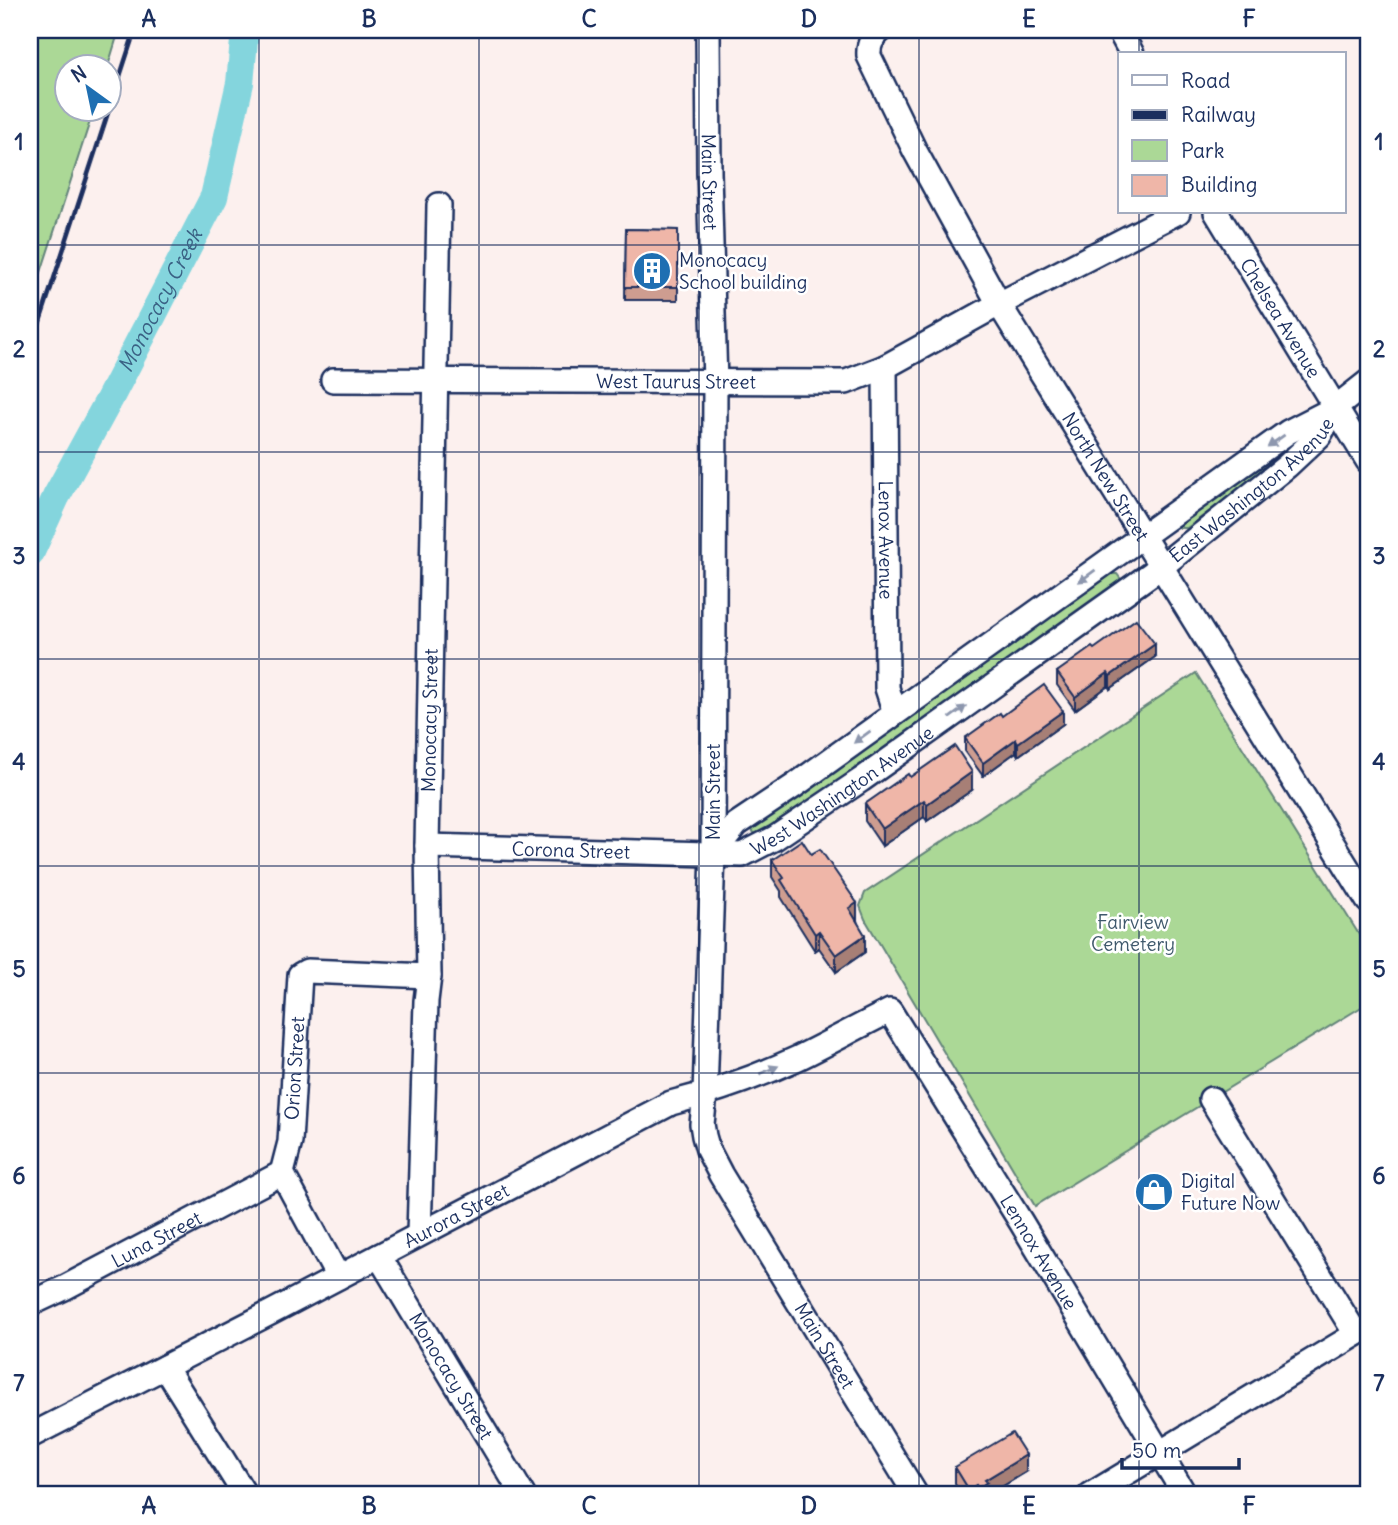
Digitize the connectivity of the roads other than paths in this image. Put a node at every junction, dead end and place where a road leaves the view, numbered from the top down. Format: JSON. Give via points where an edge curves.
{"nodes":[{"id":1,"x":708,"y":30,"type":"edge"},
{"id":2,"x":1119,"y":30,"type":"edge"},
{"id":3,"x":876,"y":34,"type":"edge"},
{"id":4,"x":1131,"y":52,"type":"edge"},
{"id":5,"x":439,"y":205,"type":"dead end"},
{"id":6,"x":1174,"y":214,"type":"edge"},
{"id":7,"x":1217,"y":214,"type":"edge"},
{"id":8,"x":999,"y":304,"type":"junction"},
{"id":9,"x":885,"y":368,"type":"junction"},
{"id":10,"x":333,"y":380,"type":"dead end"},
{"id":11,"x":435,"y":380,"type":"junction"},
{"id":12,"x":1368,"y":382,"type":"edge"},
{"id":13,"x":715,"y":383,"type":"junction"},
{"id":14,"x":1335,"y":408,"type":"junction"},
{"id":15,"x":1368,"y":461,"type":"edge"},
{"id":16,"x":1143,"y":536,"type":"junction"},
{"id":17,"x":1162,"y":566,"type":"junction"},
{"id":18,"x":895,"y":713,"type":"junction"},
{"id":19,"x":427,"y":846,"type":"junction"},
{"id":20,"x":713,"y":853,"type":"junction"},
{"id":21,"x":1362,"y":875,"type":"edge"},
{"id":22,"x":1368,"y":901,"type":"edge"},
{"id":23,"x":429,"y":976,"type":"junction"},
{"id":24,"x":890,"y":1012,"type":"joint"},
{"id":25,"x":705,"y":1094,"type":"junction"},
{"id":26,"x":1211,"y":1099,"type":"dead end"},
{"id":27,"x":282,"y":1173,"type":"junction"},
{"id":28,"x":419,"y":1234,"type":"junction"},
{"id":29,"x":379,"y":1256,"type":"junction"},
{"id":30,"x":338,"y":1277,"type":"junction"},
{"id":31,"x":30,"y":1304,"type":"edge"},
{"id":32,"x":1362,"y":1331,"type":"edge"},
{"id":33,"x":165,"y":1367,"type":"junction"},
{"id":34,"x":30,"y":1436,"type":"edge"},
{"id":35,"x":1159,"y":1454,"type":"junction"},
{"id":36,"x":245,"y":1495,"type":"edge"},
{"id":37,"x":523,"y":1495,"type":"edge"},
{"id":38,"x":916,"y":1495,"type":"edge"},
{"id":39,"x":1090,"y":1495,"type":"edge"},
{"id":40,"x":1185,"y":1495,"type":"edge"}],
"edges":[{"from":1,"to":13,"type":"street","name":"Main Street"},
{"from":2,"to":4,"type":"street"},
{"from":3,"to":8,"type":"street","name":"North New Street","via":[[868,48],[869,57]]},
{"from":5,"to":11,"type":"street","name":"Monocacy Street"},
{"from":6,"to":8,"type":"street","name":"West Taurus Street"},
{"from":7,"to":14,"type":"street","name":"Chelsea Avenue"},
{"from":8,"to":9,"type":"street","name":"West Taurus Street"},
{"from":8,"to":16,"type":"street","name":"North New Street"},
{"from":9,"to":13,"type":"street","name":"West Taurus Street","via":[[846,382]]},
{"from":9,"to":18,"type":"street","name":"Lenox Avenue","via":[[887,688]]},
{"from":10,"to":11,"type":"street","name":"West Taurus Street"},
{"from":11,"to":13,"type":"street","name":"West Taurus Street"},
{"from":11,"to":19,"type":"street","name":"Monocacy Street"},
{"from":12,"to":14,"type":"street","name":"East Washington Avenue"},
{"from":13,"to":20,"type":"street","name":"Main Street"},
{"from":14,"to":15,"type":"street","name":"Chelsea Avenue"},
{"from":14,"to":16,"type":"street","name":"East Washington Avenue","one_way":true,"via":[[1288,432]]},
{"from":14,"to":17,"type":"street","name":"East Washington Avenue","via":[[1319,436],[1287,466]]},
{"from":16,"to":17,"type":"street","name":"North New Street"},
{"from":16,"to":18,"type":"street","name":"West Washington Avenue","one_way":true},
{"from":20,"to":17,"type":"street","name":"West Washington Avenue","one_way":true,"via":[[742,855],[775,838]]},
{"from":17,"to":21,"type":"street","name":"North New Street"},
{"from":18,"to":20,"type":"street","name":"West Washington Avenue","one_way":true,"via":[[737,824]]},
{"from":19,"to":20,"type":"street","name":"Corona Street"},
{"from":19,"to":23,"type":"street","name":"Monocacy Street"},
{"from":20,"to":25,"type":"street","name":"Main Street"},
{"from":21,"to":22,"type":"street","name":"North New Street"},
{"from":23,"to":27,"type":"street","name":"Orion Street","via":[[306,971],[300,975],[290,1142]]},
{"from":23,"to":28,"type":"street","name":"Monocacy Street"},
{"from":25,"to":24,"type":"street","name":"Aurora Street","one_way":true,"via":[[798,1058]]},
{"from":24,"to":35,"type":"street","name":"Lennox Avenue"},
{"from":25,"to":28,"type":"street","name":"Aurora Street","via":[[671,1103]]},
{"from":25,"to":38,"type":"street","name":"Main Street","via":[[704,1136],[721,1175]]},
{"from":26,"to":32,"type":"street"},
{"from":27,"to":30,"type":"street"},
{"from":27,"to":31,"type":"street","name":"Luna Street"},
{"from":28,"to":29,"type":"street","name":"Aurora Street"},
{"from":29,"to":30,"type":"street","name":"Aurora Street"},
{"from":29,"to":37,"type":"street","name":"Monocacy Street"},
{"from":30,"to":33,"type":"street","name":"Aurora Street"},
{"from":32,"to":35,"type":"street"},
{"from":33,"to":34,"type":"street","name":"Aurora Street"},
{"from":33,"to":36,"type":"street"},
{"from":35,"to":39,"type":"street"},
{"from":35,"to":40,"type":"street","name":"Lennox Avenue"}]}
